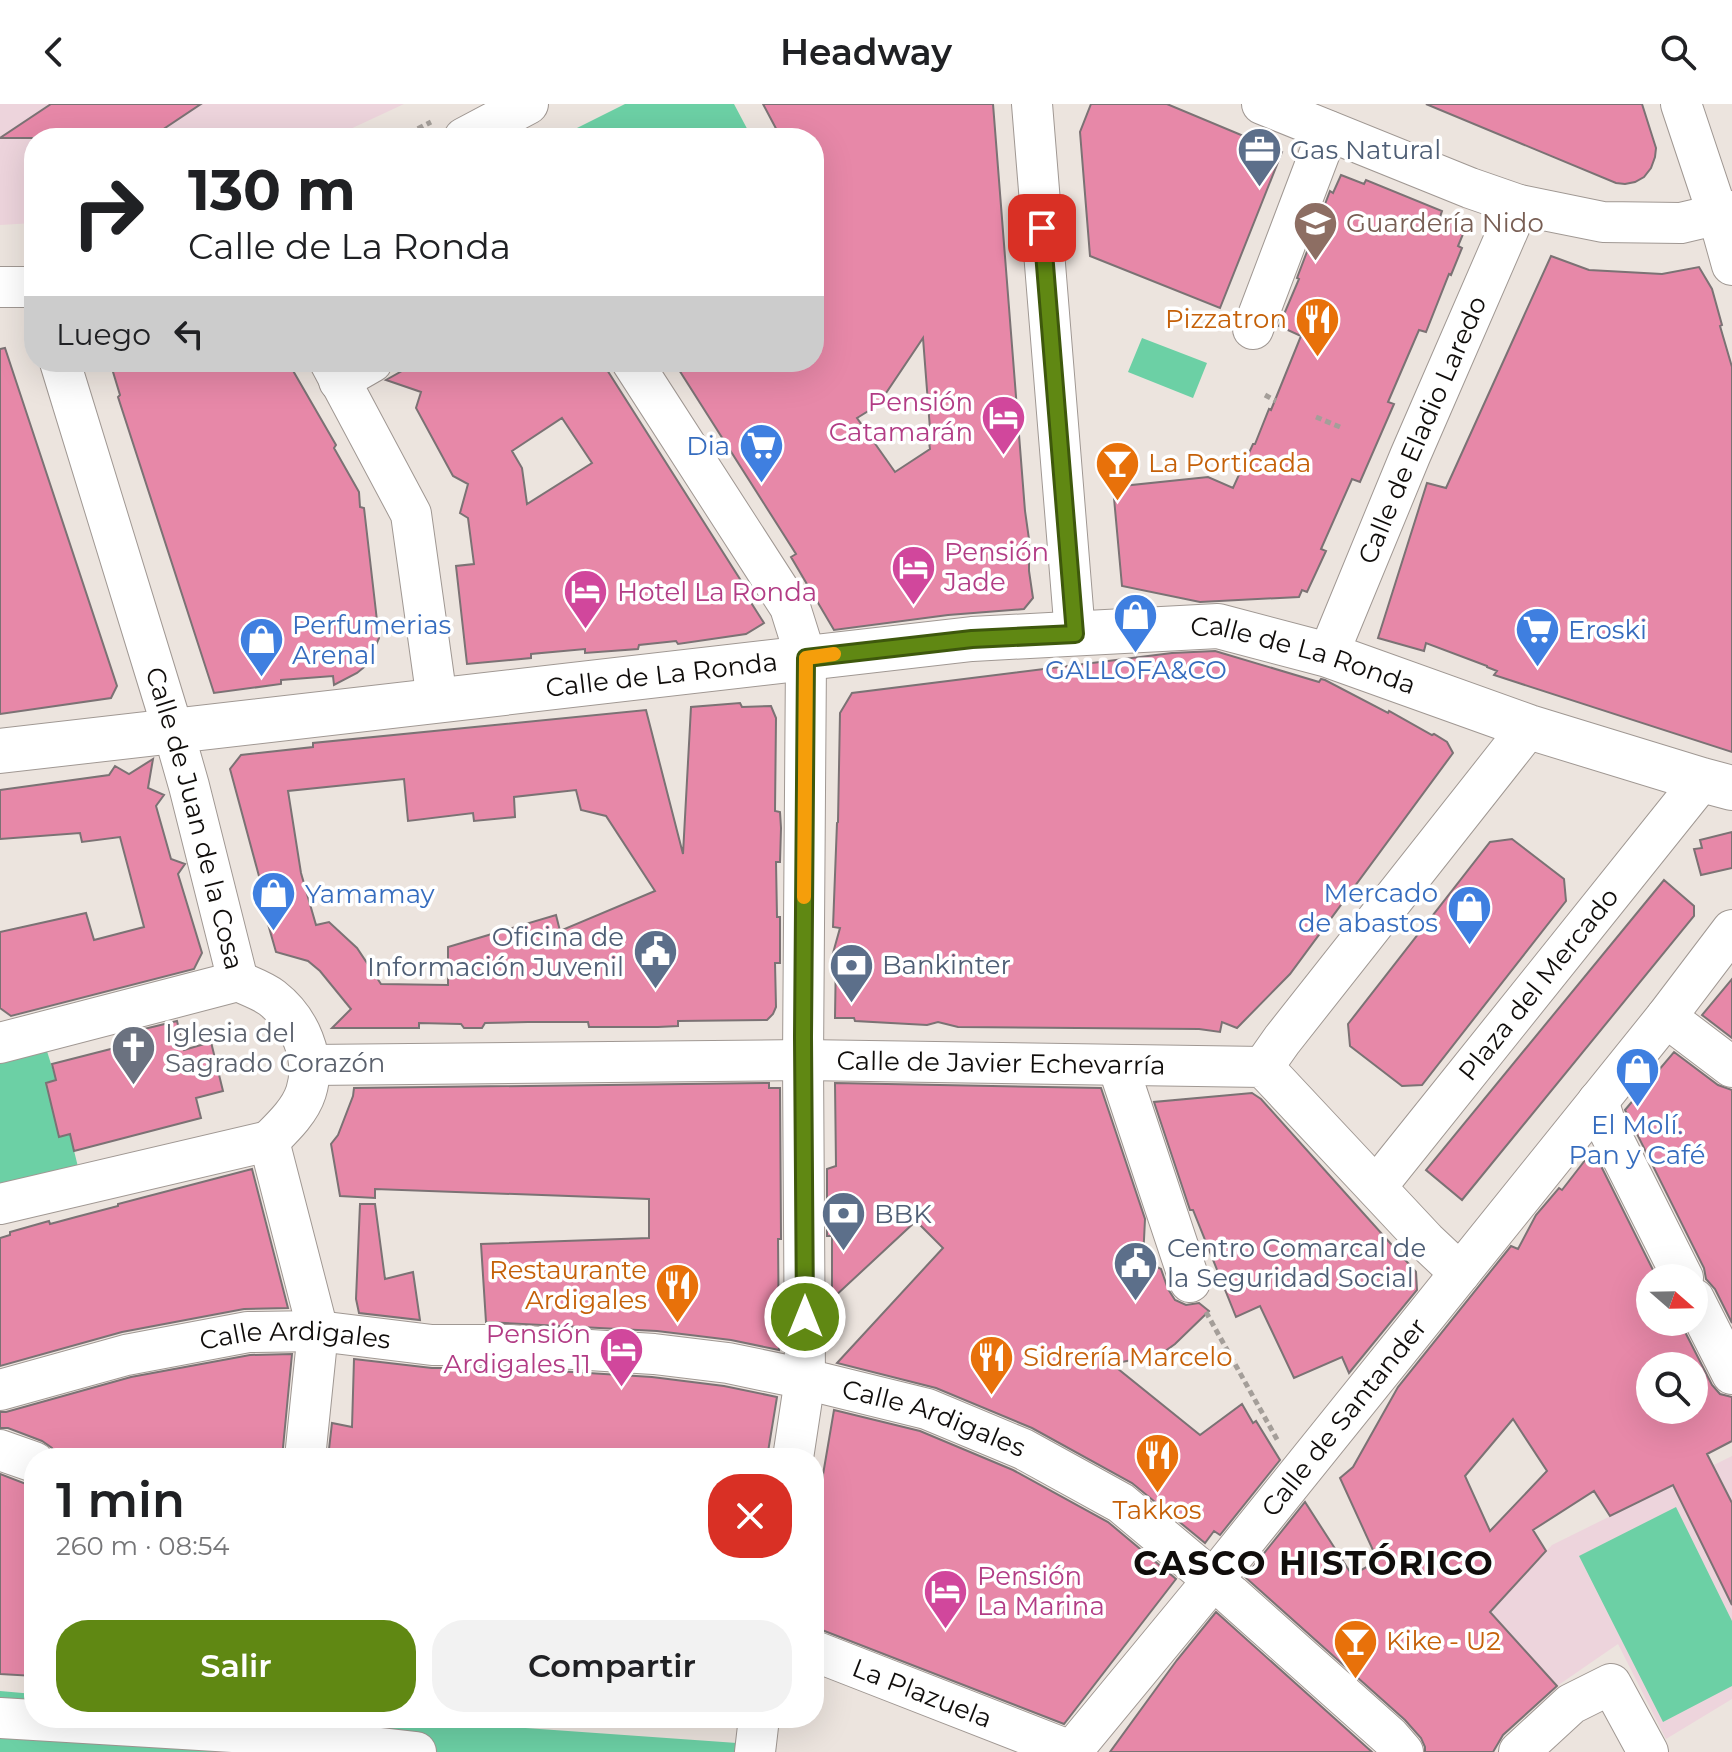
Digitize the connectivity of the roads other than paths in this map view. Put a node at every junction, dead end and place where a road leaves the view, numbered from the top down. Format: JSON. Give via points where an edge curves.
{"nodes":[{"id":1,"x":528,"y":104,"type":"edge"},
{"id":2,"x":1032,"y":104,"type":"edge"},
{"id":3,"x":1262,"y":104,"type":"edge"},
{"id":4,"x":1681,"y":104,"type":"edge"},
{"id":5,"x":489,"y":128,"type":"edge"},
{"id":6,"x":1328,"y":131,"type":"junction"},
{"id":7,"x":1519,"y":205,"type":"junction"},
{"id":8,"x":1725,"y":213,"type":"edge"},
{"id":9,"x":1732,"y":265,"type":"edge"},
{"id":10,"x":0,"y":287,"type":"edge"},
{"id":11,"x":24,"y":287,"type":"edge"},
{"id":12,"x":1253,"y":329,"type":"dead end"},
{"id":13,"x":63,"y":372,"type":"edge"},
{"id":14,"x":349,"y":372,"type":"edge"},
{"id":15,"x":638,"y":372,"type":"edge"},
{"id":16,"x":1075,"y":634,"type":"junction"},
{"id":17,"x":1328,"y":655,"type":"junction"},
{"id":18,"x":806,"y":658,"type":"junction"},
{"id":19,"x":437,"y":700,"type":"junction"},
{"id":20,"x":1529,"y":727,"type":"junction"},
{"id":21,"x":173,"y":730,"type":"junction"},
{"id":22,"x":0,"y":751,"type":"edge"},
{"id":23,"x":1717,"y":784,"type":"edge"},
{"id":24,"x":1732,"y":930,"type":"edge"},
{"id":25,"x":238,"y":981,"type":"junction"},
{"id":26,"x":1666,"y":1017,"type":"junction"},
{"id":27,"x":0,"y":1043,"type":"edge"},
{"id":28,"x":803,"y":1060,"type":"junction"},
{"id":29,"x":311,"y":1065,"type":"junction"},
{"id":30,"x":1118,"y":1066,"type":"junction"},
{"id":31,"x":1263,"y":1067,"type":"junction"},
{"id":32,"x":1732,"y":1067,"type":"edge"},
{"id":33,"x":1598,"y":1101,"type":"junction"},
{"id":34,"x":269,"y":1141,"type":"junction"},
{"id":35,"x":1376,"y":1187,"type":"junction"},
{"id":36,"x":0,"y":1204,"type":"edge"},
{"id":37,"x":1676,"y":1264,"type":"edge"},
{"id":38,"x":1460,"y":1273,"type":"junction"},
{"id":39,"x":1199,"y":1298,"type":"road end"},
{"id":40,"x":1708,"y":1327,"type":"edge"},
{"id":41,"x":318,"y":1331,"type":"junction"},
{"id":42,"x":1732,"y":1374,"type":"edge"},
{"id":43,"x":805,"y":1379,"type":"junction"},
{"id":44,"x":0,"y":1390,"type":"edge"},
{"id":45,"x":306,"y":1448,"type":"edge"},
{"id":46,"x":795,"y":1448,"type":"edge"},
{"id":47,"x":0,"y":1450,"type":"edge"},
{"id":48,"x":24,"y":1458,"type":"edge"},
{"id":49,"x":1213,"y":1580,"type":"junction"},
{"id":50,"x":824,"y":1655,"type":"edge"},
{"id":51,"x":0,"y":1718,"type":"edge"},
{"id":52,"x":24,"y":1719,"type":"edge"},
{"id":53,"x":269,"y":1728,"type":"edge"},
{"id":54,"x":758,"y":1728,"type":"edge"},
{"id":55,"x":416,"y":1752,"type":"edge"},
{"id":56,"x":755,"y":1752,"type":"edge"},
{"id":57,"x":1072,"y":1752,"type":"edge"},
{"id":58,"x":1403,"y":1752,"type":"edge"},
{"id":59,"x":1519,"y":1752,"type":"edge"},
{"id":60,"x":1648,"y":1752,"type":"edge"}],
"edges":[{"from":1,"to":5,"type":"street"},
{"from":2,"to":16,"type":"street"},
{"from":3,"to":6,"type":"street"},
{"from":4,"to":8,"type":"street"},
{"from":6,"to":7,"type":"street"},
{"from":6,"to":12,"type":"street"},
{"from":7,"to":8,"type":"street","via":[[1603,222],[1681,223]]},
{"from":7,"to":17,"type":"street","name":"Calle de Eladio Laredo"},
{"from":8,"to":9,"type":"street"},
{"from":10,"to":11,"type":"street"},
{"from":13,"to":21,"type":"street","name":"Calle de Juan de la Cosa"},
{"from":14,"to":19,"type":"street","via":[[411,514]]},
{"from":15,"to":18,"type":"street","via":[[790,607]]},
{"from":16,"to":17,"type":"highway","name":"Calle de La Ronda","via":[[1218,626]]},
{"from":16,"to":18,"type":"highway","name":"Calle de La Ronda","via":[[972,639]]},
{"from":17,"to":20,"type":"highway","name":"Calle de La Ronda"},
{"from":18,"to":19,"type":"highway","name":"Calle de La Ronda"},
{"from":18,"to":28,"type":"street"},
{"from":19,"to":21,"type":"highway","name":"Calle de La Ronda"},
{"from":20,"to":23,"type":"highway","name":"Calle de La Ronda"},
{"from":20,"to":31,"type":"street"},
{"from":21,"to":22,"type":"highway","name":"Calle de La Ronda"},
{"from":21,"to":25,"type":"street","name":"Calle de Juan de la Cosa"},
{"from":23,"to":35,"type":"street","name":"Plaza del Mercado"},
{"from":24,"to":26,"type":"street","name":"Calle de Santander"},
{"from":25,"to":27,"type":"street"},
{"from":25,"to":29,"type":"street","name":"Calle de Juan de la Cosa","via":[[270,996],[296,1022]]},
{"from":26,"to":32,"type":"street"},
{"from":26,"to":33,"type":"street","name":"Calle de Santander"},
{"from":28,"to":29,"type":"street","name":"Calle de Javier Echevarría"},
{"from":28,"to":30,"type":"street","name":"Calle de Javier Echevarría"},
{"from":28,"to":43,"type":"street"},
{"from":29,"to":34,"type":"street","via":[[306,1093]]},
{"from":30,"to":31,"type":"street","name":"Calle de Javier Echevarría"},
{"from":30,"to":39,"type":"street"},
{"from":31,"to":35,"type":"street"},
{"from":33,"to":37,"type":"street"},
{"from":33,"to":38,"type":"street","name":"Calle de Santander"},
{"from":34,"to":36,"type":"street"},
{"from":34,"to":41,"type":"street"},
{"from":35,"to":38,"type":"street"},
{"from":38,"to":49,"type":"street","name":"Calle de Santander"},
{"from":40,"to":42,"type":"street"},
{"from":41,"to":43,"type":"street","name":"Calle Ardigales","via":[[432,1345],[654,1354]]},
{"from":41,"to":44,"type":"street","name":"Calle Ardigales","via":[[248,1332],[126,1355]]},
{"from":41,"to":45,"type":"street"},
{"from":43,"to":46,"type":"street"},
{"from":43,"to":49,"type":"street","name":"Calle Ardigales","via":[[937,1412],[1023,1449],[1121,1503]]},
{"from":47,"to":48,"type":"street"},
{"from":49,"to":57,"type":"street","name":"Calle de Santander"},
{"from":49,"to":58,"type":"street","name":"Calle Ardigales"},
{"from":50,"to":57,"type":"street","name":"La Plazuela"},
{"from":51,"to":52,"type":"street"},
{"from":53,"to":55,"type":"street"},
{"from":54,"to":56,"type":"street"},
{"from":59,"to":60,"type":"street","via":[[1571,1704],[1611,1684]]}]}
